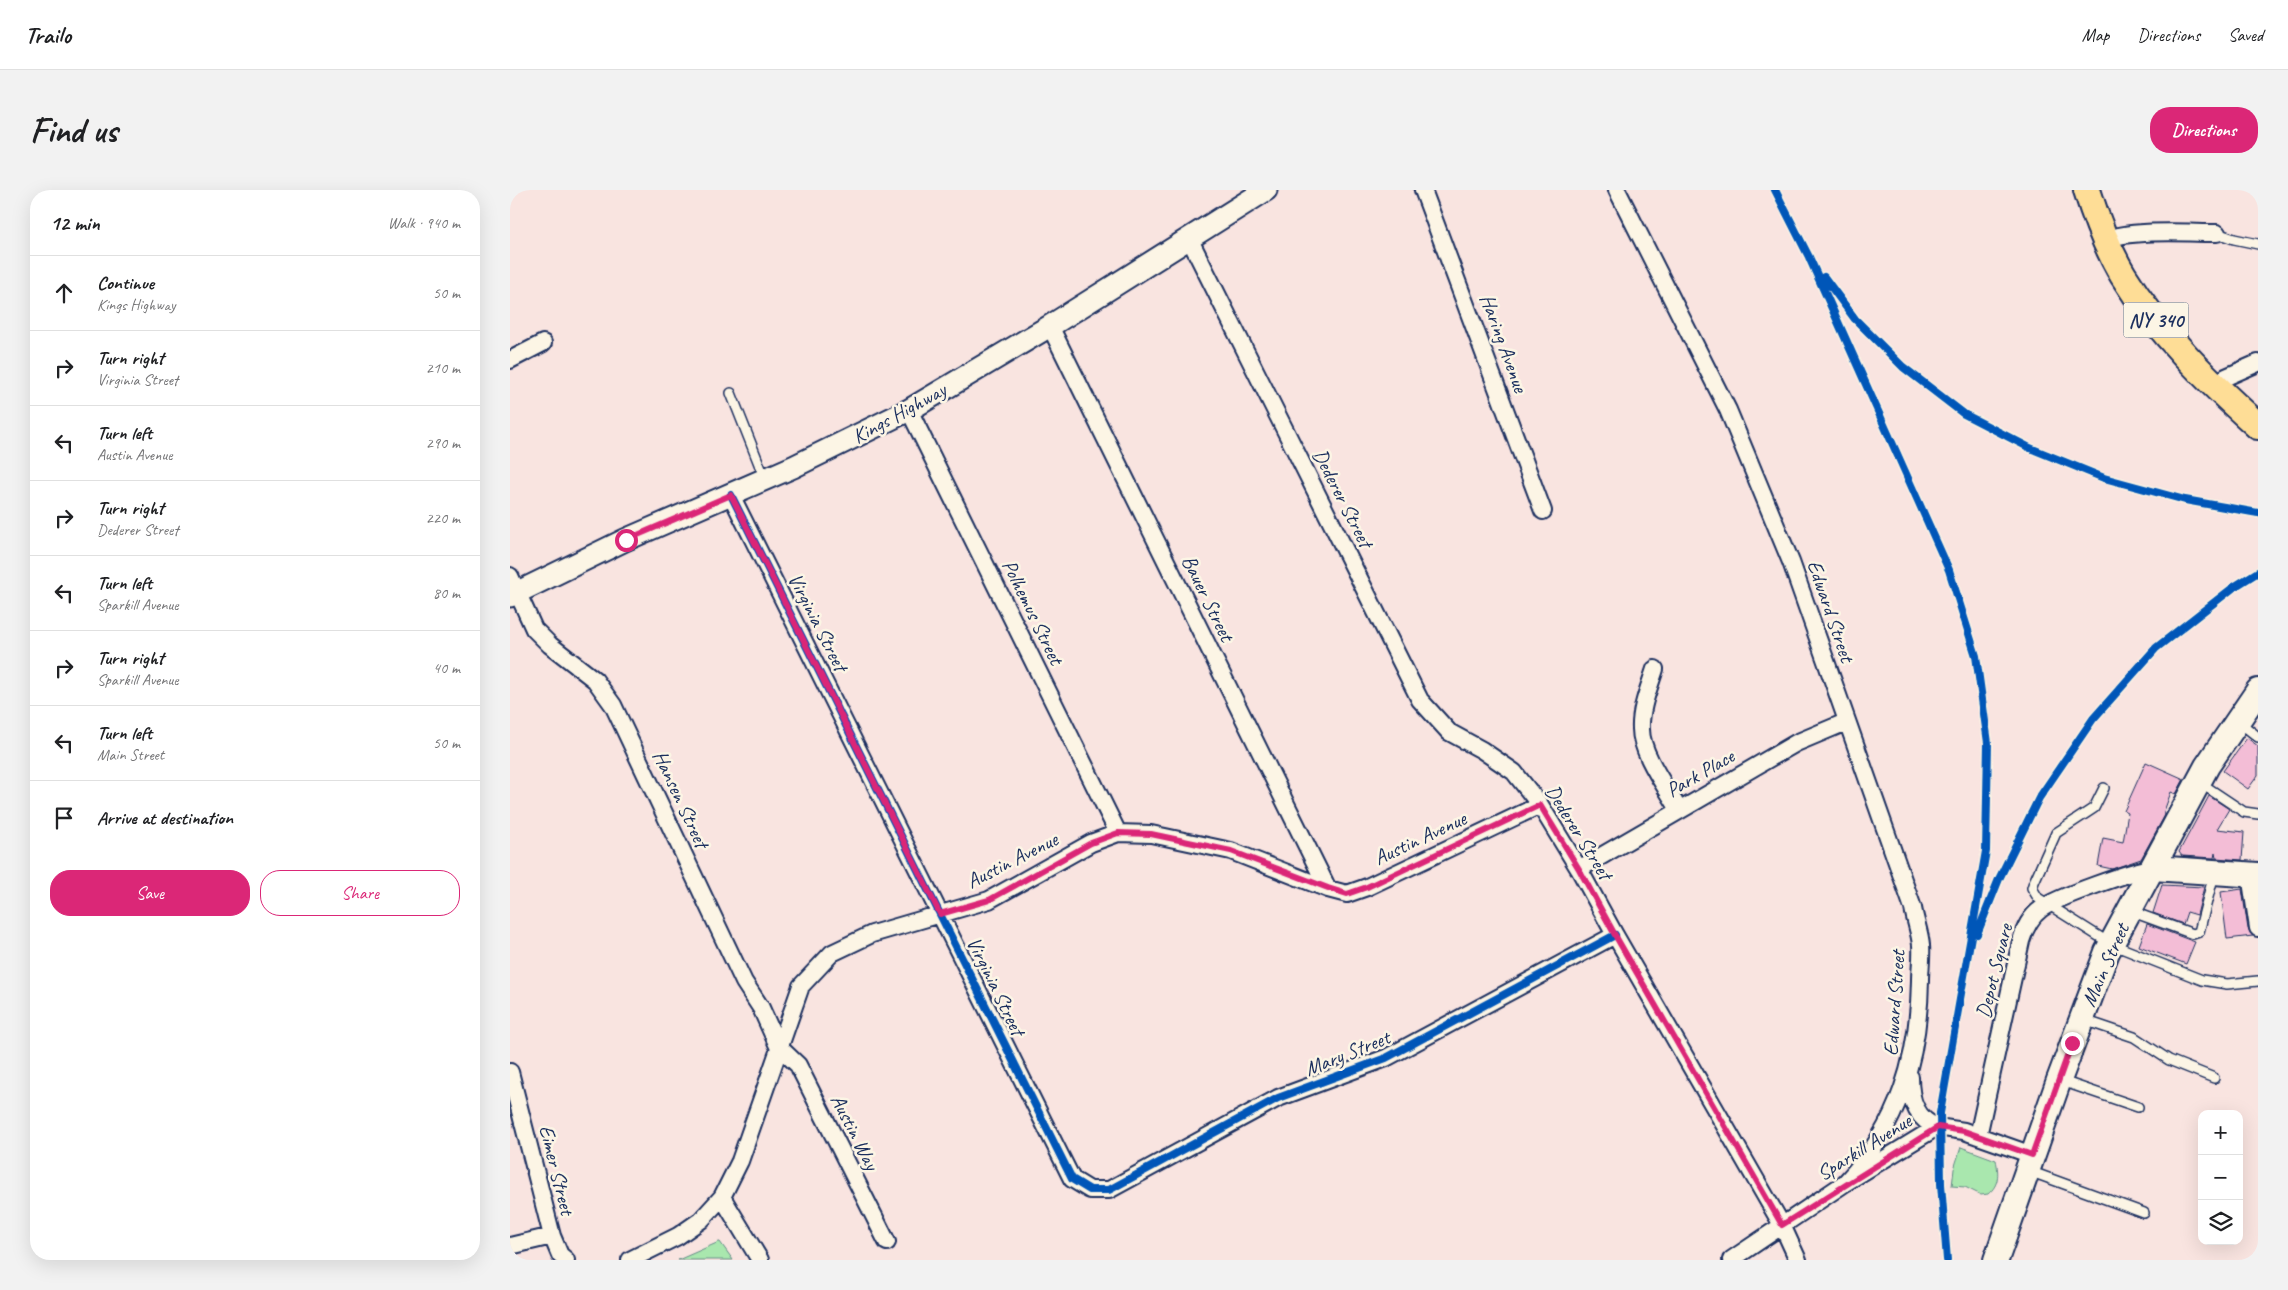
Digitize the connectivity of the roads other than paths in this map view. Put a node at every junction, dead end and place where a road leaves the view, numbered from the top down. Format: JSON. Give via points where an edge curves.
{"nodes":[{"id":1,"x":1423,"y":190,"type":"edge"},
{"id":2,"x":1617,"y":190,"type":"edge"},
{"id":3,"x":2087,"y":190,"type":"edge"},
{"id":4,"x":1258,"y":192,"type":"edge"},
{"id":5,"x":2216,"y":232,"type":"joint"},
{"id":6,"x":1190,"y":240,"type":"junction"},
{"id":7,"x":2105,"y":240,"type":"junction"},
{"id":8,"x":2258,"y":244,"type":"edge"},
{"id":9,"x":1050,"y":326,"type":"junction"},
{"id":10,"x":543,"y":343,"type":"dead end"},
{"id":11,"x":510,"y":360,"type":"edge"},
{"id":12,"x":2258,"y":363,"type":"edge"},
{"id":13,"x":2215,"y":385,"type":"junction"},
{"id":14,"x":731,"y":393,"type":"dead end"},
{"id":15,"x":909,"y":410,"type":"junction"},
{"id":16,"x":2258,"y":426,"type":"edge"},
{"id":17,"x":766,"y":480,"type":"junction"},
{"id":18,"x":731,"y":495,"type":"junction"},
{"id":19,"x":1543,"y":511,"type":"dead end"},
{"id":20,"x":512,"y":588,"type":"edge"},
{"id":21,"x":1655,"y":669,"type":"dead end"},
{"id":22,"x":2258,"y":691,"type":"edge"},
{"id":23,"x":2237,"y":720,"type":"junction"},
{"id":24,"x":1846,"y":722,"type":"junction"},
{"id":25,"x":2258,"y":737,"type":"edge"},
{"id":26,"x":2199,"y":782,"type":"junction"},
{"id":27,"x":2104,"y":788,"type":"dead end"},
{"id":28,"x":1540,"y":805,"type":"junction"},
{"id":29,"x":1679,"y":810,"type":"junction"},
{"id":30,"x":2258,"y":814,"type":"edge"},
{"id":31,"x":1118,"y":833,"type":"junction"},
{"id":32,"x":2153,"y":868,"type":"junction"},
{"id":33,"x":1579,"y":869,"type":"junction"},
{"id":34,"x":2214,"y":872,"type":"junction"},
{"id":35,"x":2254,"y":874,"type":"edge"},
{"id":36,"x":1328,"y":888,"type":"junction"},
{"id":37,"x":2047,"y":904,"type":"junction"},
{"id":38,"x":2130,"y":911,"type":"junction"},
{"id":39,"x":940,"y":914,"type":"junction"},
{"id":40,"x":2258,"y":928,"type":"edge"},
{"id":41,"x":1615,"y":935,"type":"junction"},
{"id":42,"x":2111,"y":944,"type":"junction"},
{"id":43,"x":2258,"y":981,"type":"edge"},
{"id":44,"x":2081,"y":1019,"type":"junction"},
{"id":45,"x":778,"y":1046,"type":"junction"},
{"id":46,"x":1910,"y":1070,"type":"junction"},
{"id":47,"x":510,"y":1072,"type":"edge"},
{"id":48,"x":2214,"y":1078,"type":"dead end"},
{"id":49,"x":2059,"y":1080,"type":"junction"},
{"id":50,"x":2138,"y":1107,"type":"dead end"},
{"id":51,"x":1938,"y":1127,"type":"junction"},
{"id":52,"x":1978,"y":1136,"type":"junction"},
{"id":53,"x":2029,"y":1163,"type":"junction"},
{"id":54,"x":1845,"y":1183,"type":"junction"},
{"id":55,"x":1090,"y":1190,"type":"joint"},
{"id":56,"x":722,"y":1197,"type":"junction"},
{"id":57,"x":2144,"y":1213,"type":"dead end"},
{"id":58,"x":1782,"y":1225,"type":"junction"},
{"id":59,"x":552,"y":1236,"type":"junction"},
{"id":60,"x":887,"y":1242,"type":"dead end"},
{"id":61,"x":510,"y":1246,"type":"edge"},
{"id":62,"x":566,"y":1260,"type":"edge"},
{"id":63,"x":630,"y":1260,"type":"edge"},
{"id":64,"x":760,"y":1260,"type":"edge"},
{"id":65,"x":1731,"y":1260,"type":"edge"},
{"id":66,"x":1798,"y":1260,"type":"edge"},
{"id":67,"x":1996,"y":1260,"type":"edge"}],
"edges":[{"from":1,"to":19,"type":"street","name":"Haring Avenue"},
{"from":2,"to":24,"type":"street","name":"Edward Street","via":[[1728,410],[1791,562]]},
{"from":3,"to":7,"type":"main road","number":"NY 340"},
{"from":4,"to":6,"type":"street","name":"Kings Highway"},
{"from":5,"to":7,"type":"street","via":[[2117,235]]},
{"from":5,"to":8,"type":"lane"},
{"from":6,"to":9,"type":"street","name":"Kings Highway"},
{"from":6,"to":28,"type":"street","name":"Dederer Street","via":[[1420,700],[1449,732],[1514,772]]},
{"from":7,"to":13,"type":"main road","number":"NY 340","via":[[2123,275],[2150,312]]},
{"from":9,"to":15,"type":"street","name":"Kings Highway"},
{"from":9,"to":36,"type":"street","name":"Bauer Street"},
{"from":10,"to":11,"type":"street"},
{"from":12,"to":13,"type":"street"},
{"from":13,"to":16,"type":"main road","number":"NY 340"},
{"from":14,"to":17,"type":"lane"},
{"from":15,"to":17,"type":"street","name":"Kings Highway"},
{"from":15,"to":31,"type":"street","name":"Polhemus Street"},
{"from":17,"to":18,"type":"street","name":"Kings Highway"},
{"from":18,"to":20,"type":"street","name":"Kings Highway"},
{"from":18,"to":39,"type":"street","name":"Virginia Street"},
{"from":20,"to":45,"type":"street","name":"Hansen Street","via":[[534,629],[595,680],[613,704],[744,982],[761,1008]]},
{"from":21,"to":29,"type":"street","via":[[1644,703],[1640,730],[1647,753]]},
{"from":22,"to":23,"type":"main road","name":"Main Street"},
{"from":23,"to":25,"type":"lane"},
{"from":23,"to":26,"type":"main road","name":"Main Street"},
{"from":24,"to":29,"type":"street","name":"Park Place","via":[[1796,743]]},
{"from":24,"to":46,"type":"street","name":"Edward Street","via":[[1898,863],[1921,945],[1920,1005]]},
{"from":26,"to":30,"type":"lane","via":[[2244,812]]},
{"from":26,"to":32,"type":"main road","name":"Main Street"},
{"from":27,"to":37,"type":"lane","via":[[2094,808],[2056,834],[2032,888]]},
{"from":28,"to":33,"type":"street","name":"Dederer Street"},
{"from":28,"to":36,"type":"street","name":"Austin Avenue","via":[[1367,887],[1347,894]]},
{"from":29,"to":33,"type":"street","name":"Park Place"},
{"from":31,"to":36,"type":"street","name":"Austin Avenue","via":[[1151,834],[1231,851]]},
{"from":31,"to":39,"type":"street","name":"Austin Avenue","via":[[1091,843],[989,900]]},
{"from":32,"to":34,"type":"main road"},
{"from":32,"to":37,"type":"street","name":"Depot Square","via":[[2133,872]]},
{"from":32,"to":38,"type":"main road","name":"Main Street"},
{"from":33,"to":41,"type":"street","name":"Dederer Street"},
{"from":34,"to":35,"type":"main road"},
{"from":34,"to":38,"type":"lane","via":[[2196,934]]},
{"from":35,"to":40,"type":"street"},
{"from":37,"to":42,"type":"lane"},
{"from":37,"to":52,"type":"street","name":"Depot Square","via":[[2034,914],[2023,933]]},
{"from":38,"to":42,"type":"main road","name":"Main Street"},
{"from":39,"to":45,"type":"street","name":"Austin Avenue","via":[[872,934],[832,953],[801,986]]},
{"from":39,"to":55,"type":"street","name":"Virginia Street","via":[[1072,1179]]},
{"from":41,"to":55,"type":"street","name":"Mary Street","via":[[1386,1058],[1278,1098],[1109,1190]]},
{"from":41,"to":58,"type":"street","name":"Dederer Street"},
{"from":42,"to":43,"type":"lane","via":[[2202,980],[2227,984]]},
{"from":42,"to":44,"type":"main road","name":"Main Street"},
{"from":44,"to":48,"type":"lane","via":[[2134,1037],[2169,1060]]},
{"from":44,"to":49,"type":"main road","name":"Main Street"},
{"from":45,"to":56,"type":"street","name":"Austin Avenue","via":[[740,1161]]},
{"from":45,"to":60,"type":"street","name":"Austin Way","via":[[798,1065]]},
{"from":46,"to":51,"type":"street","via":[[1914,1106],[1928,1122]]},
{"from":46,"to":54,"type":"street","via":[[1884,1130],[1867,1158]]},
{"from":47,"to":59,"type":"street","name":"Eimer Street"},
{"from":49,"to":50,"type":"lane"},
{"from":49,"to":53,"type":"main road","name":"Main Street"},
{"from":51,"to":52,"type":"street","name":"Sparkill Avenue"},
{"from":51,"to":54,"type":"street","name":"Sparkill Avenue"},
{"from":52,"to":53,"type":"street","name":"Sparkill Avenue"},
{"from":53,"to":57,"type":"lane"},
{"from":53,"to":67,"type":"main road","name":"Main Street"},
{"from":54,"to":58,"type":"street","name":"Sparkill Avenue"},
{"from":56,"to":63,"type":"street","name":"Austin Avenue","via":[[701,1220],[678,1236]]},
{"from":56,"to":64,"type":"street"},
{"from":58,"to":65,"type":"street","name":"Sparkill Avenue"},
{"from":58,"to":66,"type":"street","name":"Dederer Street"},
{"from":59,"to":61,"type":"street","name":"Eimer Street"},
{"from":59,"to":62,"type":"street","via":[[560,1255]]}]}
